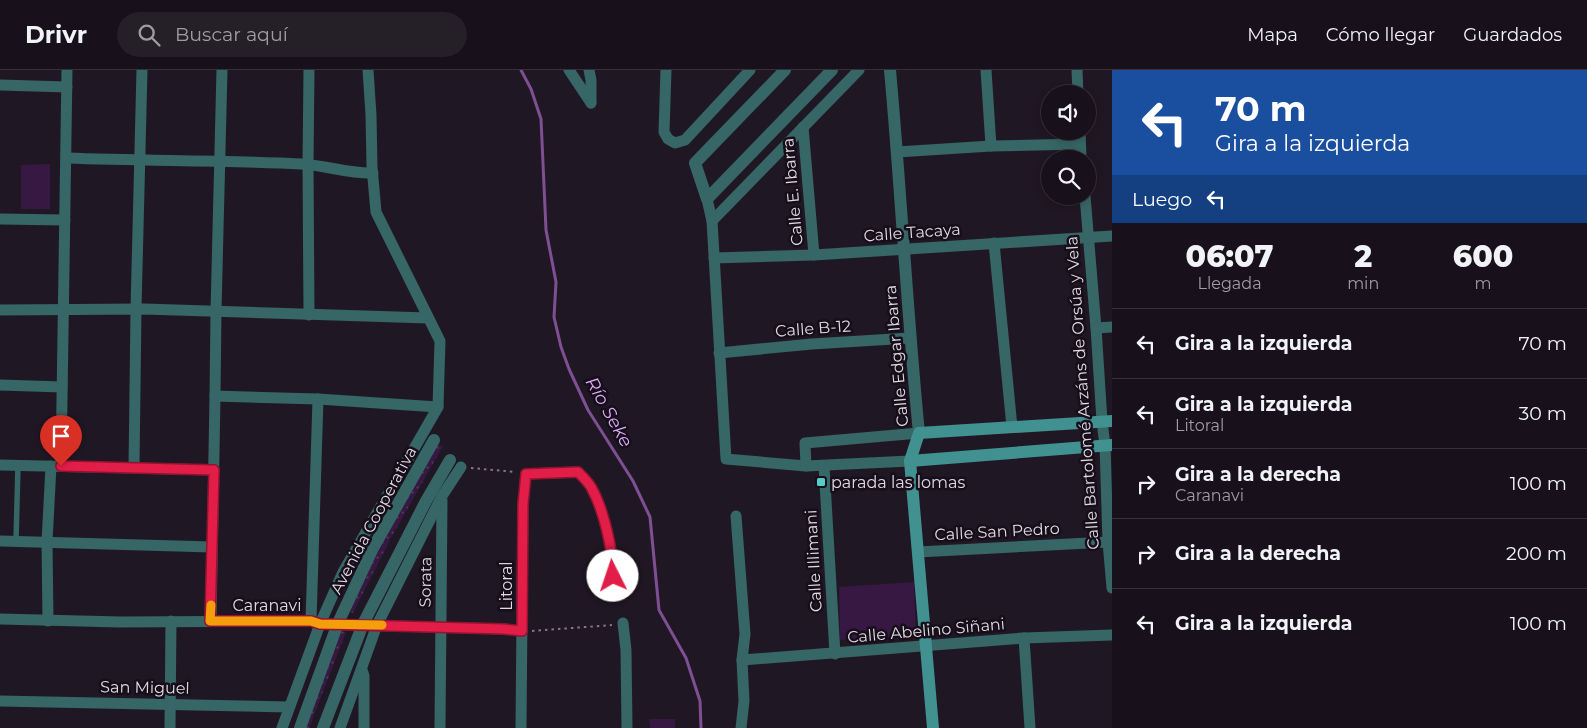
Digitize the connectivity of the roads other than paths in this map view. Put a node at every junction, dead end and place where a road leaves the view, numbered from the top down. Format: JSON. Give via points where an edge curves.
{"nodes":[{"id":1,"x":67,"y":70,"type":"edge"},
{"id":2,"x":142,"y":70,"type":"edge"},
{"id":3,"x":222,"y":70,"type":"edge"},
{"id":4,"x":309,"y":70,"type":"edge"},
{"id":5,"x":368,"y":70,"type":"edge"},
{"id":6,"x":569,"y":70,"type":"edge"},
{"id":7,"x":589,"y":70,"type":"edge"},
{"id":8,"x":666,"y":70,"type":"edge"},
{"id":9,"x":750,"y":70,"type":"edge"},
{"id":10,"x":832,"y":70,"type":"edge"},
{"id":11,"x":859,"y":70,"type":"edge"},
{"id":12,"x":890,"y":70,"type":"edge"},
{"id":13,"x":986,"y":70,"type":"edge"},
{"id":14,"x":1077,"y":70,"type":"edge"},
{"id":15,"x":782,"y":71,"type":"edge"},
{"id":16,"x":0,"y":85,"type":"edge"},
{"id":17,"x":1078,"y":85,"type":"edge"},
{"id":18,"x":67,"y":87,"type":"junction"},
{"id":19,"x":803,"y":127,"type":"junction"},
{"id":20,"x":1080,"y":140,"type":"edge"},
{"id":21,"x":1080,"y":144,"type":"junction"},
{"id":22,"x":991,"y":146,"type":"junction"},
{"id":23,"x":1081,"y":150,"type":"edge"},
{"id":24,"x":897,"y":152,"type":"junction"},
{"id":25,"x":66,"y":158,"type":"junction"},
{"id":26,"x":140,"y":160,"type":"junction"},
{"id":27,"x":220,"y":160,"type":"junction"},
{"id":28,"x":308,"y":164,"type":"junction"},
{"id":29,"x":373,"y":173,"type":"junction"},
{"id":30,"x":707,"y":199,"type":"junction"},
{"id":31,"x":1086,"y":205,"type":"edge"},
{"id":32,"x":0,"y":219,"type":"edge"},
{"id":33,"x":65,"y":220,"type":"junction"},
{"id":34,"x":712,"y":221,"type":"junction"},
{"id":35,"x":1112,"y":236,"type":"edge"},
{"id":36,"x":1088,"y":237,"type":"junction"},
{"id":37,"x":994,"y":243,"type":"junction"},
{"id":38,"x":904,"y":249,"type":"junction"},
{"id":39,"x":814,"y":255,"type":"junction"},
{"id":40,"x":714,"y":258,"type":"junction"},
{"id":41,"x":136,"y":309,"type":"junction"},
{"id":42,"x":0,"y":310,"type":"edge"},
{"id":43,"x":64,"y":310,"type":"junction"},
{"id":44,"x":216,"y":311,"type":"junction"},
{"id":45,"x":309,"y":315,"type":"junction"},
{"id":46,"x":428,"y":318,"type":"junction"},
{"id":47,"x":1112,"y":327,"type":"edge"},
{"id":48,"x":1096,"y":328,"type":"junction"},
{"id":49,"x":910,"y":338,"type":"junction"},
{"id":50,"x":719,"y":353,"type":"junction"},
{"id":51,"x":0,"y":385,"type":"edge"},
{"id":52,"x":62,"y":387,"type":"junction"},
{"id":53,"x":215,"y":396,"type":"junction"},
{"id":54,"x":318,"y":399,"type":"junction"},
{"id":55,"x":438,"y":406,"type":"junction"},
{"id":56,"x":1107,"y":421,"type":"edge"},
{"id":57,"x":1012,"y":427,"type":"junction"},
{"id":58,"x":919,"y":433,"type":"junction"},
{"id":59,"x":434,"y":440,"type":"dead end"},
{"id":60,"x":1109,"y":446,"type":"edge"},
{"id":61,"x":910,"y":461,"type":"junction"},
{"id":62,"x":456,"y":464,"type":"joint"},
{"id":63,"x":0,"y":465,"type":"edge"},
{"id":64,"x":18,"y":465,"type":"junction"},
{"id":65,"x":56,"y":466,"type":"junction"},
{"id":66,"x":806,"y":466,"type":"junction"},
{"id":67,"x":824,"y":466,"type":"junction"},
{"id":68,"x":134,"y":467,"type":"junction"},
{"id":69,"x":214,"y":470,"type":"junction"},
{"id":70,"x":442,"y":496,"type":"junction"},
{"id":71,"x":736,"y":516,"type":"dead end"},
{"id":72,"x":0,"y":541,"type":"edge"},
{"id":73,"x":16,"y":541,"type":"junction"},
{"id":74,"x":47,"y":542,"type":"junction"},
{"id":75,"x":1108,"y":542,"type":"junction"},
{"id":76,"x":212,"y":547,"type":"junction"},
{"id":77,"x":918,"y":552,"type":"junction"},
{"id":78,"x":613,"y":576,"type":"dead end"},
{"id":79,"x":1112,"y":588,"type":"edge"},
{"id":80,"x":0,"y":619,"type":"edge"},
{"id":81,"x":48,"y":621,"type":"junction"},
{"id":82,"x":171,"y":621,"type":"junction"},
{"id":83,"x":210,"y":621,"type":"junction"},
{"id":84,"x":315,"y":622,"type":"junction"},
{"id":85,"x":338,"y":623,"type":"junction"},
{"id":86,"x":623,"y":623,"type":"road end"},
{"id":87,"x":363,"y":624,"type":"junction"},
{"id":88,"x":377,"y":625,"type":"junction"},
{"id":89,"x":440,"y":627,"type":"junction"},
{"id":90,"x":522,"y":631,"type":"junction"},
{"id":91,"x":1112,"y":634,"type":"edge"},
{"id":92,"x":1024,"y":638,"type":"junction"},
{"id":93,"x":926,"y":647,"type":"junction"},
{"id":94,"x":835,"y":654,"type":"junction"},
{"id":95,"x":742,"y":660,"type":"junction"},
{"id":96,"x":361,"y":669,"type":"junction"},
{"id":97,"x":0,"y":701,"type":"edge"},
{"id":98,"x":170,"y":704,"type":"junction"},
{"id":99,"x":289,"y":707,"type":"junction"},
{"id":100,"x":170,"y":728,"type":"edge"},
{"id":101,"x":282,"y":728,"type":"edge"},
{"id":102,"x":300,"y":728,"type":"edge"},
{"id":103,"x":323,"y":728,"type":"edge"},
{"id":104,"x":340,"y":728,"type":"edge"},
{"id":105,"x":364,"y":728,"type":"edge"},
{"id":106,"x":440,"y":728,"type":"edge"},
{"id":107,"x":521,"y":728,"type":"edge"},
{"id":108,"x":627,"y":728,"type":"edge"},
{"id":109,"x":741,"y":728,"type":"edge"},
{"id":110,"x":933,"y":728,"type":"edge"},
{"id":111,"x":1030,"y":728,"type":"edge"}],
"edges":[{"from":1,"to":18,"type":"street"},
{"from":2,"to":26,"type":"street"},
{"from":3,"to":27,"type":"street"},
{"from":4,"to":28,"type":"street"},
{"from":5,"to":29,"type":"street"},
{"from":6,"to":7,"type":"street","via":[[591,103]]},
{"from":8,"to":9,"type":"street","via":[[664,132],[675,143],[685,140]]},
{"from":10,"to":30,"type":"street"},
{"from":11,"to":19,"type":"street"},
{"from":12,"to":24,"type":"street","name":"Calle Edgar Ibarra"},
{"from":13,"to":22,"type":"street"},
{"from":14,"to":17,"type":"street"},
{"from":15,"to":30,"type":"street","via":[[695,163]]},
{"from":16,"to":18,"type":"street"},
{"from":18,"to":25,"type":"street"},
{"from":19,"to":34,"type":"street"},
{"from":19,"to":39,"type":"street","name":"Calle E. Ibarra"},
{"from":20,"to":21,"type":"street"},
{"from":21,"to":22,"type":"street"},
{"from":21,"to":23,"type":"street"},
{"from":22,"to":24,"type":"street"},
{"from":24,"to":38,"type":"street","name":"Calle Edgar Ibarra"},
{"from":25,"to":26,"type":"street"},
{"from":25,"to":33,"type":"street"},
{"from":26,"to":27,"type":"street"},
{"from":26,"to":41,"type":"street"},
{"from":27,"to":28,"type":"street"},
{"from":27,"to":44,"type":"street"},
{"from":28,"to":29,"type":"street"},
{"from":28,"to":45,"type":"street"},
{"from":29,"to":46,"type":"street","via":[[376,212]]},
{"from":30,"to":34,"type":"street"},
{"from":31,"to":36,"type":"street","name":"Calle Bartolomé Arzáns de Orsúa y Vela"},
{"from":32,"to":33,"type":"street"},
{"from":33,"to":43,"type":"street"},
{"from":34,"to":40,"type":"street"},
{"from":35,"to":36,"type":"street","name":"Calle Tacaya"},
{"from":36,"to":37,"type":"street","name":"Calle Tacaya"},
{"from":36,"to":48,"type":"street","name":"Calle Bartolomé Arzáns de Orsúa y Vela"},
{"from":37,"to":38,"type":"street","name":"Calle Tacaya"},
{"from":37,"to":57,"type":"street"},
{"from":38,"to":39,"type":"street","name":"Calle Tacaya"},
{"from":38,"to":49,"type":"street","name":"Calle Edgar Ibarra"},
{"from":39,"to":40,"type":"street","name":"Calle Tacaya"},
{"from":40,"to":50,"type":"street"},
{"from":41,"to":43,"type":"street"},
{"from":41,"to":44,"type":"street"},
{"from":41,"to":68,"type":"street"},
{"from":42,"to":43,"type":"street"},
{"from":43,"to":52,"type":"street"},
{"from":44,"to":45,"type":"street"},
{"from":44,"to":53,"type":"street"},
{"from":45,"to":46,"type":"street"},
{"from":46,"to":55,"type":"street","via":[[440,341]]},
{"from":47,"to":48,"type":"street"},
{"from":48,"to":56,"type":"street","name":"Calle Bartolomé Arzáns de Orsúa y Vela"},
{"from":49,"to":50,"type":"street","name":"Calle B-12"},
{"from":49,"to":58,"type":"street","name":"Calle Edgar Ibarra"},
{"from":50,"to":66,"type":"street","via":[[726,459]]},
{"from":51,"to":52,"type":"street"},
{"from":52,"to":65,"type":"street"},
{"from":53,"to":54,"type":"street"},
{"from":53,"to":69,"type":"street"},
{"from":54,"to":55,"type":"street"},
{"from":54,"to":84,"type":"street"},
{"from":55,"to":84,"type":"street"},
{"from":56,"to":57,"type":"main road"},
{"from":56,"to":60,"type":"street","name":"Calle Bartolomé Arzáns de Orsúa y Vela"},
{"from":57,"to":58,"type":"main road"},
{"from":58,"to":61,"type":"main road","name":"Calle Edgar Ibarra"},
{"from":58,"to":66,"type":"street","via":[[805,443]]},
{"from":59,"to":85,"type":"street","name":"Avenida Cooperativa","via":[[373,548]]},
{"from":60,"to":61,"type":"main road"},
{"from":60,"to":75,"type":"street","name":"Calle Bartolomé Arzáns de Orsúa y Vela"},
{"from":61,"to":67,"type":"street"},
{"from":61,"to":77,"type":"main road","name":"Calle Edgar Ibarra"},
{"from":62,"to":70,"type":"street"},
{"from":62,"to":87,"type":"street","via":[[426,501]]},
{"from":63,"to":64,"type":"street"},
{"from":64,"to":65,"type":"street"},
{"from":64,"to":73,"type":"lane"},
{"from":65,"to":68,"type":"street"},
{"from":65,"to":74,"type":"street"},
{"from":66,"to":67,"type":"street"},
{"from":67,"to":94,"type":"street","name":"Calle Illimani"},
{"from":68,"to":69,"type":"street"},
{"from":69,"to":76,"type":"street"},
{"from":70,"to":88,"type":"street"},
{"from":70,"to":89,"type":"street","name":"Sorata"},
{"from":71,"to":95,"type":"street","via":[[745,634]]},
{"from":72,"to":73,"type":"street"},
{"from":73,"to":74,"type":"street"},
{"from":74,"to":76,"type":"street"},
{"from":74,"to":81,"type":"street"},
{"from":75,"to":77,"type":"street","name":"Calle San Pedro"},
{"from":75,"to":79,"type":"street","name":"Calle Bartolomé Arzáns de Orsúa y Vela"},
{"from":76,"to":83,"type":"street"},
{"from":77,"to":93,"type":"main road","name":"Calle Edgar Ibarra"},
{"from":78,"to":90,"type":"street","name":"Litoral","via":[[613,558],[591,487],[578,472],[526,474]]},
{"from":80,"to":81,"type":"street","name":"Caranavi"},
{"from":81,"to":82,"type":"street","name":"Caranavi"},
{"from":82,"to":83,"type":"street","name":"Caranavi"},
{"from":82,"to":98,"type":"street"},
{"from":83,"to":84,"type":"street","name":"Caranavi"},
{"from":84,"to":85,"type":"street","name":"Caranavi"},
{"from":84,"to":99,"type":"street"},
{"from":85,"to":87,"type":"street","name":"Caranavi"},
{"from":85,"to":102,"type":"street","name":"Avenida Cooperativa"},
{"from":86,"to":108,"type":"street"},
{"from":87,"to":88,"type":"street","name":"Caranavi"},
{"from":87,"to":103,"type":"street"},
{"from":88,"to":89,"type":"street","name":"Caranavi"},
{"from":88,"to":96,"type":"street"},
{"from":89,"to":90,"type":"street","name":"Caranavi"},
{"from":89,"to":106,"type":"street","name":"Sorata"},
{"from":90,"to":107,"type":"street","name":"Litoral"},
{"from":91,"to":92,"type":"street","name":"Calle Abelino Siñani"},
{"from":92,"to":93,"type":"street","name":"Calle Abelino Siñani"},
{"from":92,"to":111,"type":"street"},
{"from":93,"to":94,"type":"street","name":"Calle Abelino Siñani"},
{"from":93,"to":110,"type":"main road","name":"Calle Edgar Ibarra"},
{"from":94,"to":95,"type":"street","name":"Calle Abelino Siñani"},
{"from":95,"to":109,"type":"street","via":[[744,701]]},
{"from":96,"to":104,"type":"street"},
{"from":96,"to":105,"type":"street","via":[[364,676]]},
{"from":97,"to":98,"type":"street","name":"San Miguel"},
{"from":98,"to":99,"type":"street","name":"San Miguel"},
{"from":98,"to":100,"type":"street"},
{"from":99,"to":101,"type":"street"}]}
